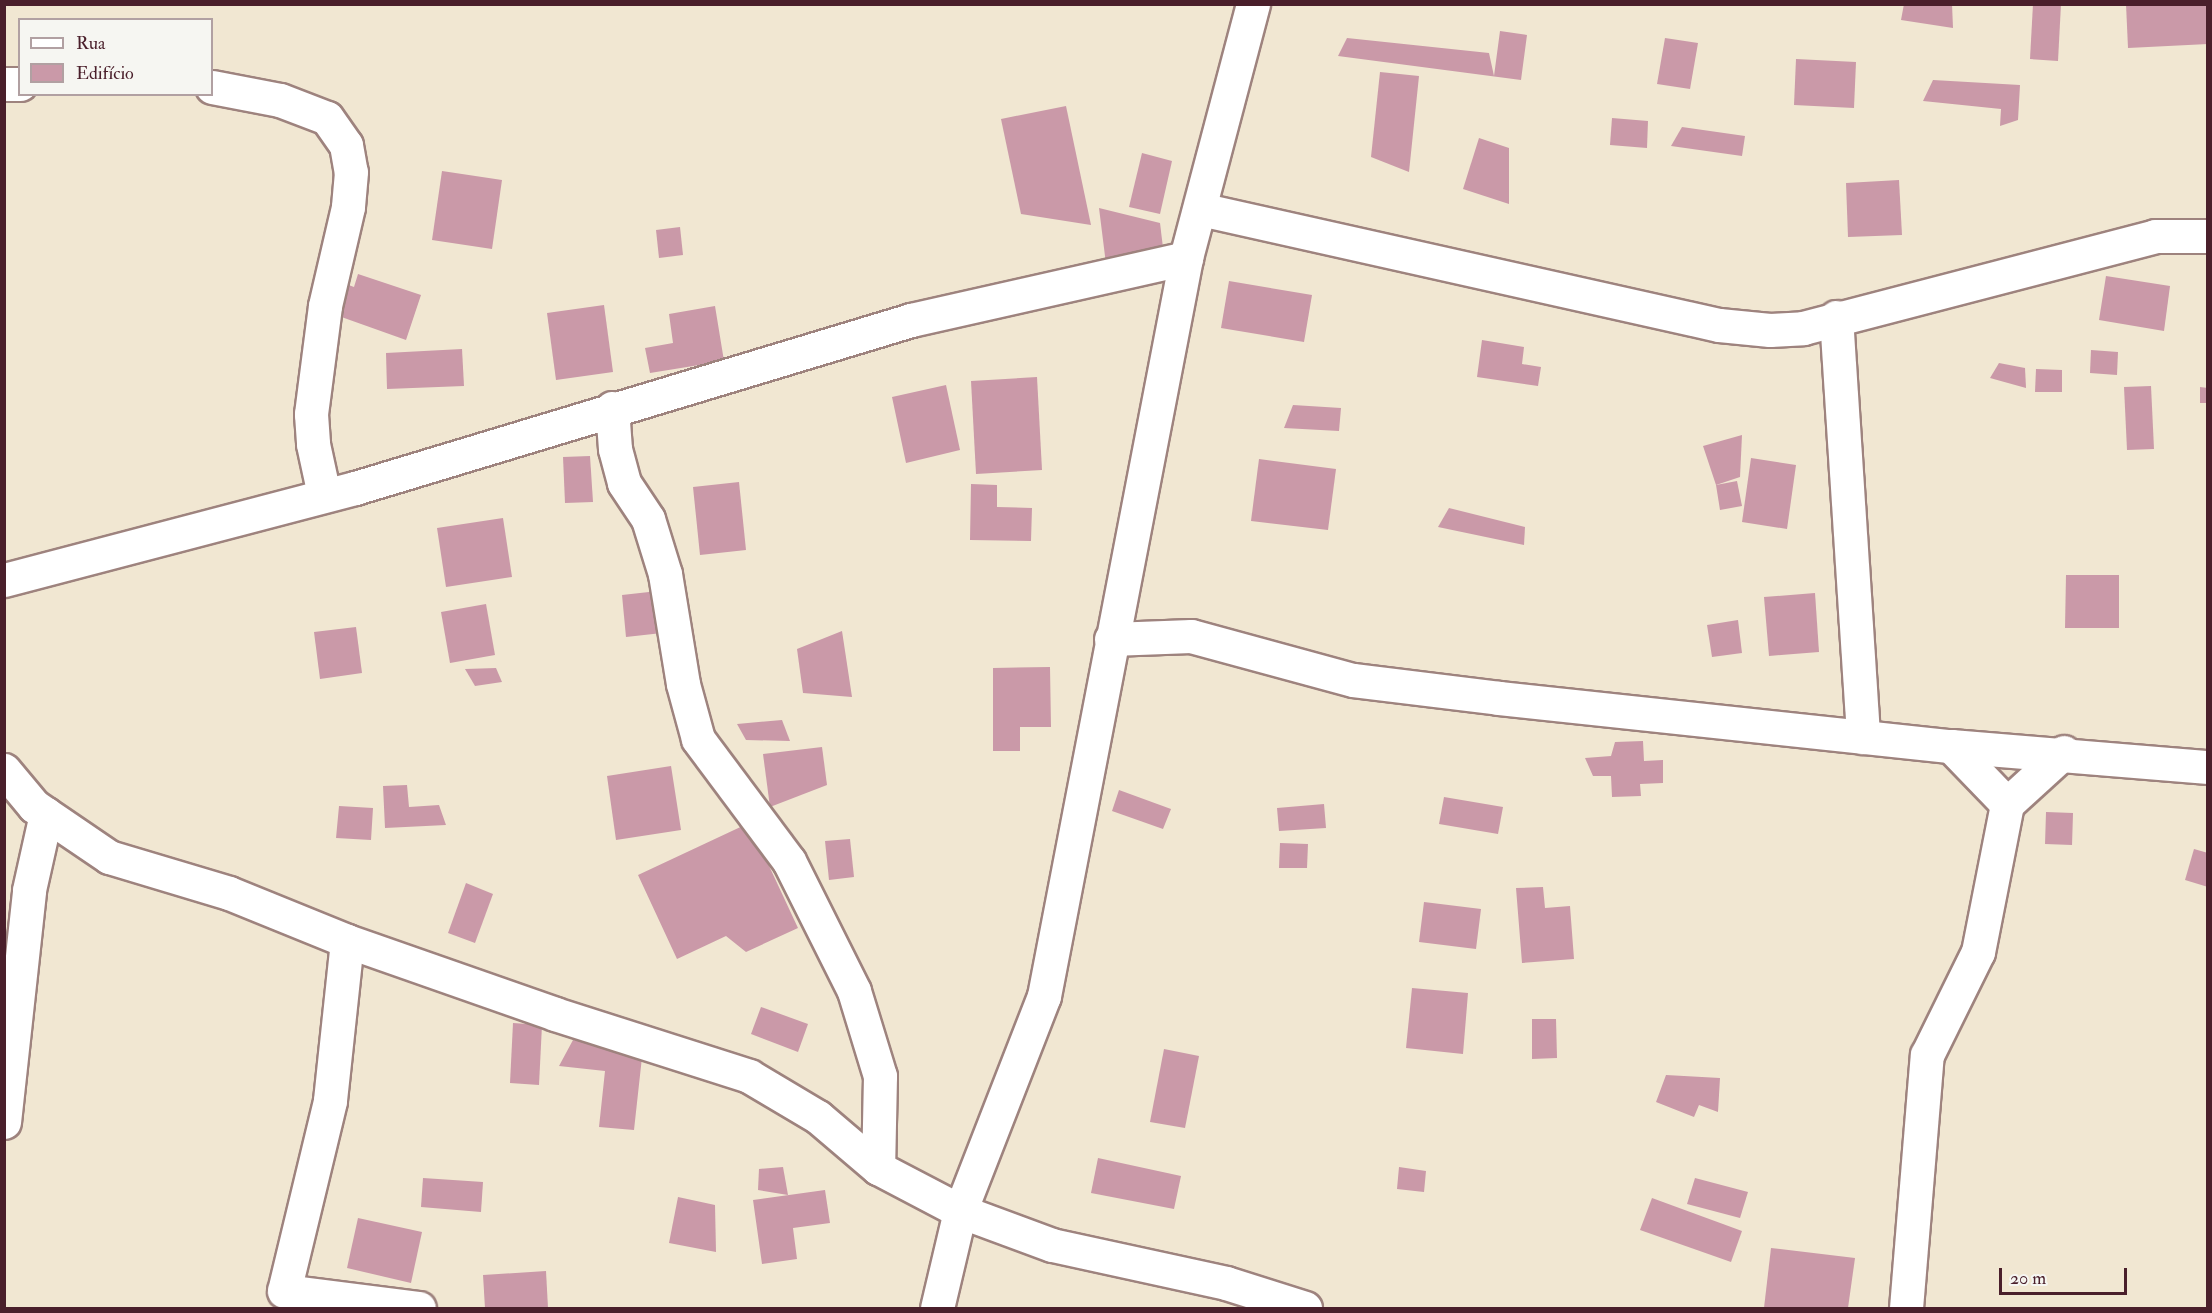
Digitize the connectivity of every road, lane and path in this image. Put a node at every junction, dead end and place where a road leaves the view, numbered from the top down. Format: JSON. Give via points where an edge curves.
{"nodes":[{"id":1,"x":1253,"y":4,"type":"edge"},
{"id":2,"x":213,"y":87,"type":"edge"},
{"id":3,"x":1200,"y":209,"type":"junction"},
{"id":4,"x":2208,"y":236,"type":"edge"},
{"id":5,"x":1186,"y":258,"type":"junction"},
{"id":6,"x":1836,"y":317,"type":"junction"},
{"id":7,"x":612,"y":408,"type":"junction"},
{"id":8,"x":324,"y":495,"type":"junction"},
{"id":9,"x":4,"y":580,"type":"edge"},
{"id":10,"x":1110,"y":639,"type":"junction"},
{"id":11,"x":1863,"y":737,"type":"junction"},
{"id":12,"x":1951,"y":746,"type":"junction"},
{"id":13,"x":2064,"y":752,"type":"junction"},
{"id":14,"x":2208,"y":767,"type":"edge"},
{"id":15,"x":4,"y":770,"type":"edge"},
{"id":16,"x":2007,"y":804,"type":"junction"},
{"id":17,"x":46,"y":814,"type":"junction"},
{"id":18,"x":347,"y":941,"type":"junction"},
{"id":19,"x":4,"y":1122,"type":"edge"},
{"id":20,"x":878,"y":1168,"type":"junction"},
{"id":21,"x":960,"y":1210,"type":"junction"},
{"id":22,"x":282,"y":1300,"type":"edge"},
{"id":23,"x":419,"y":1308,"type":"edge"},
{"id":24,"x":938,"y":1308,"type":"edge"},
{"id":25,"x":1305,"y":1308,"type":"edge"},
{"id":26,"x":1906,"y":1308,"type":"edge"}],
"edges":[{"from":1,"to":3,"type":"street"},
{"from":2,"to":8,"type":"street","via":[[280,100],[327,118],[345,145],[351,172],[348,207],[325,306],[311,414]]},
{"from":3,"to":5,"type":"street"},
{"from":3,"to":6,"type":"street","via":[[1719,325],[1770,330],[1803,328]]},
{"from":4,"to":6,"type":"street","via":[[2156,236]]},
{"from":5,"to":7,"type":"street","via":[[911,320]]},
{"from":5,"to":10,"type":"street"},
{"from":6,"to":11,"type":"street"},
{"from":7,"to":8,"type":"street"},
{"from":7,"to":20,"type":"street","via":[[615,449],[624,483],[648,519],[665,574],[683,684],[698,739],[744,795],[789,861],[854,991],[880,1076]]},
{"from":8,"to":9,"type":"street"},
{"from":10,"to":11,"type":"street","via":[[1191,636],[1353,680]]},
{"from":10,"to":21,"type":"street","via":[[1044,996]]},
{"from":11,"to":12,"type":"street"},
{"from":12,"to":13,"type":"street"},
{"from":12,"to":16,"type":"street"},
{"from":13,"to":14,"type":"street"},
{"from":13,"to":16,"type":"street"},
{"from":15,"to":17,"type":"street","via":[[34,806]]},
{"from":16,"to":26,"type":"street","via":[[1978,952],[1928,1056]]},
{"from":17,"to":18,"type":"street","via":[[109,857],[229,893]]},
{"from":17,"to":19,"type":"street","via":[[29,890]]},
{"from":18,"to":20,"type":"street","via":[[749,1076],[818,1117]]},
{"from":18,"to":22,"type":"street","via":[[330,1101]]},
{"from":20,"to":21,"type":"street"},
{"from":21,"to":24,"type":"street"},
{"from":21,"to":25,"type":"street","via":[[1052,1245],[1226,1283]]},
{"from":22,"to":23,"type":"street"}]}
